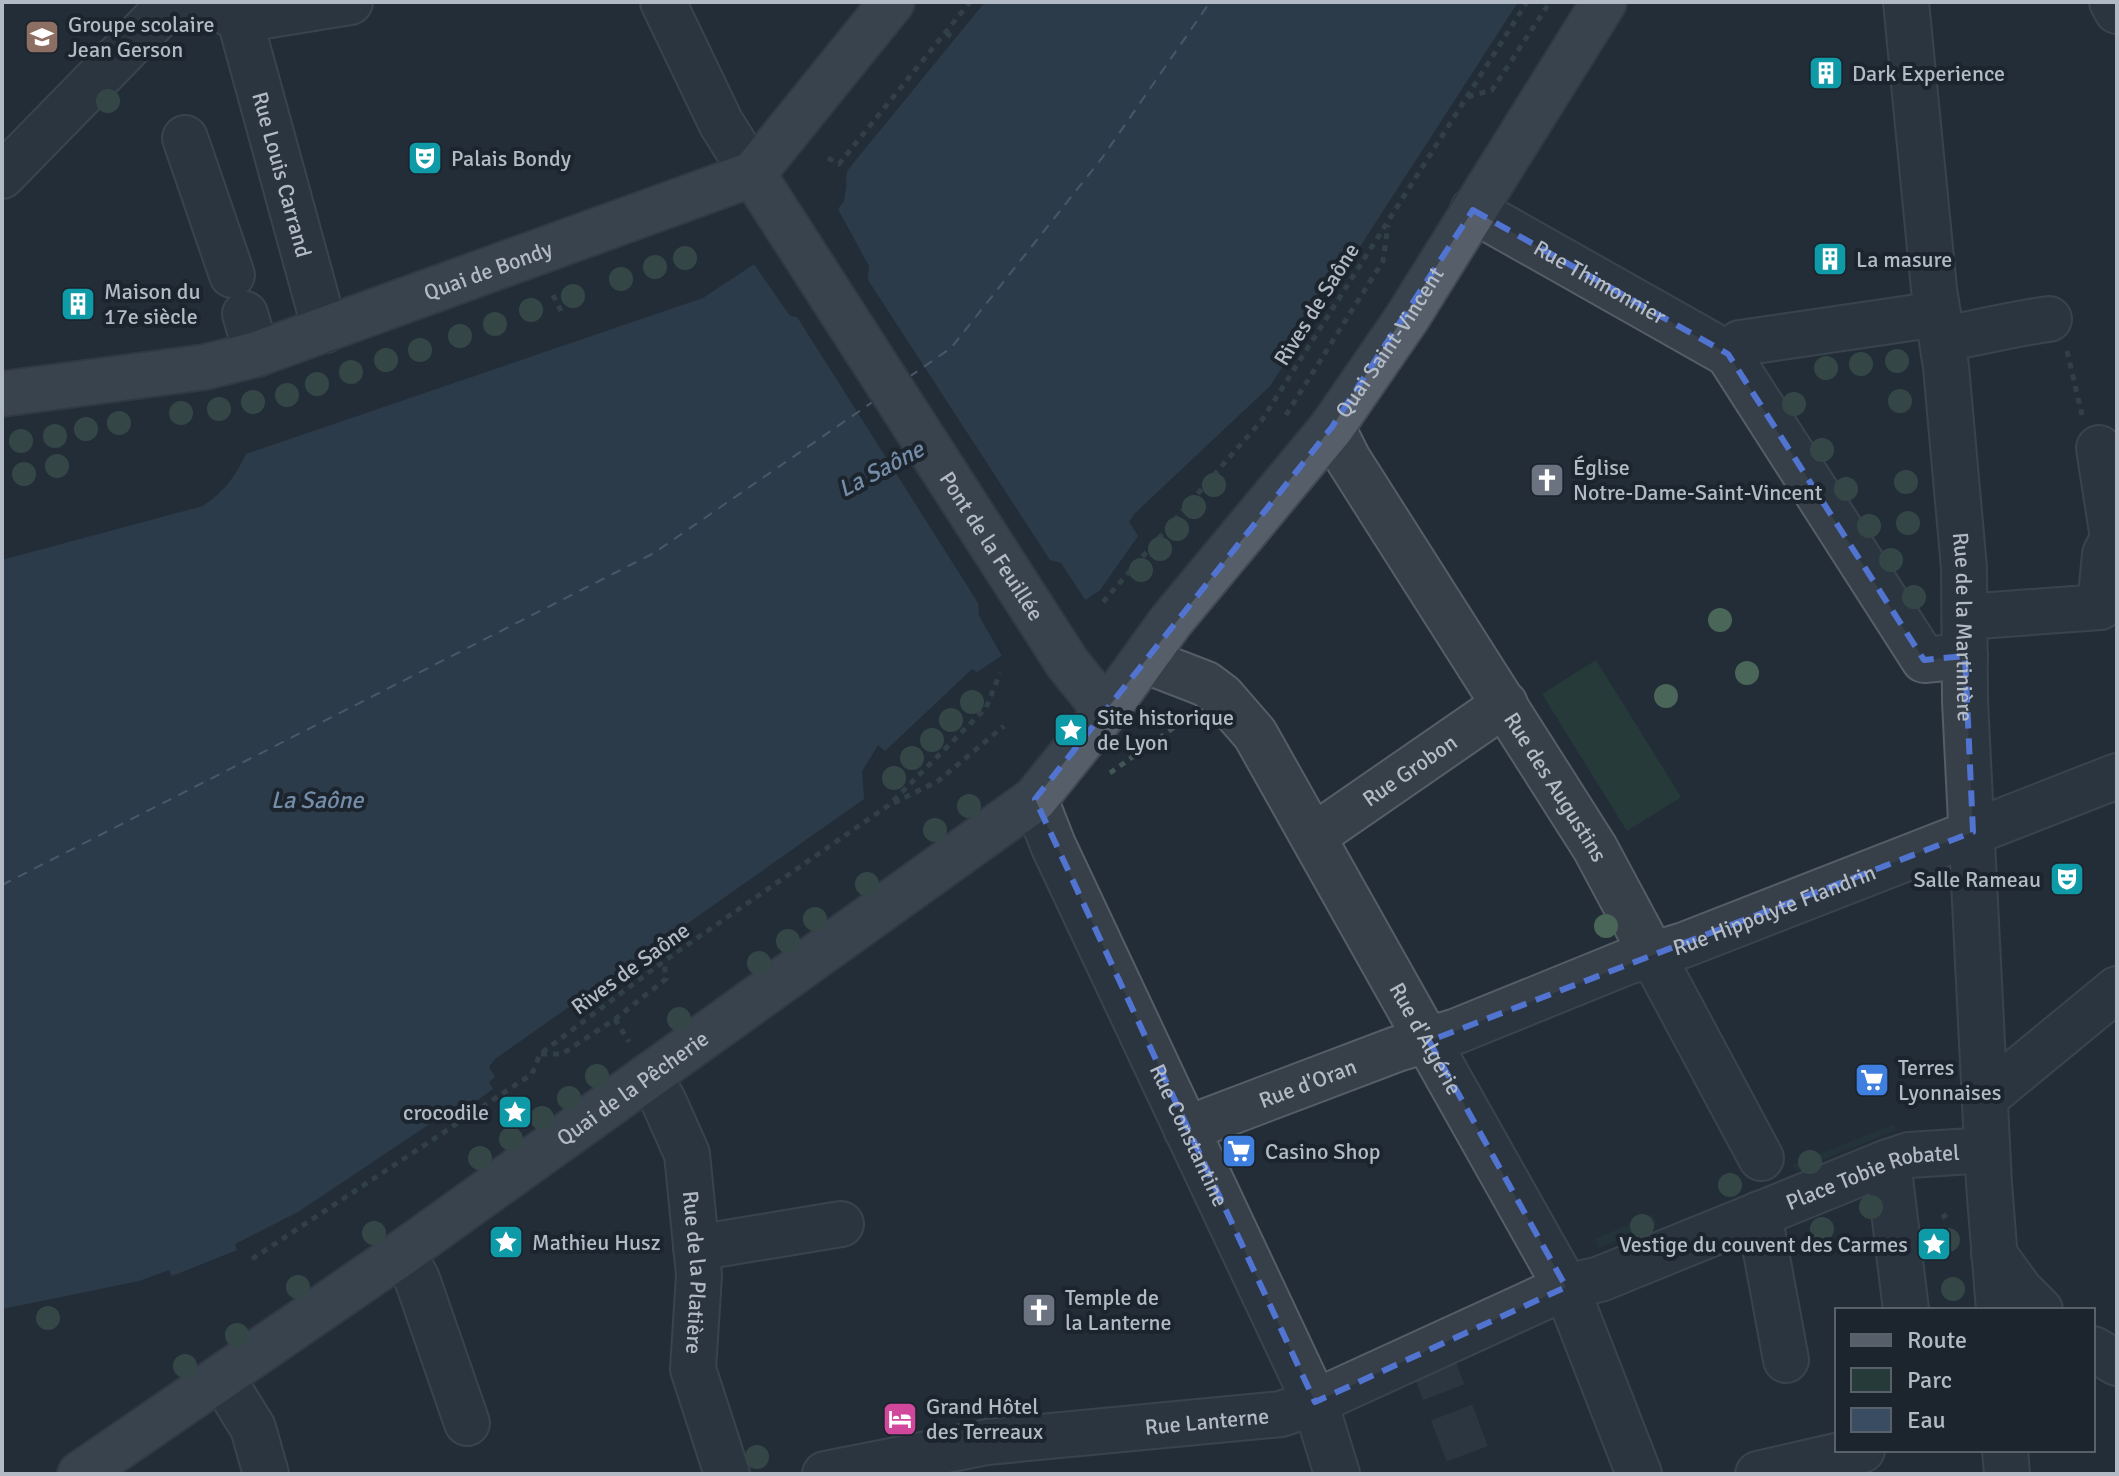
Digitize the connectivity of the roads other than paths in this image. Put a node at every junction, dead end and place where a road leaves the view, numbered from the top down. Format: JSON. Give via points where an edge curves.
{"nodes":[{"id":1,"x":172,"y":2,"type":"edge"},
{"id":2,"x":350,"y":2,"type":"edge"},
{"id":3,"x":663,"y":2,"type":"edge"},
{"id":4,"x":892,"y":2,"type":"edge"},
{"id":5,"x":1604,"y":2,"type":"edge"},
{"id":6,"x":1906,"y":2,"type":"edge"},
{"id":7,"x":2112,"y":2,"type":"edge"},
{"id":8,"x":225,"y":11,"type":"edge"},
{"id":9,"x":2117,"y":11,"type":"edge"},
{"id":10,"x":185,"y":138,"type":"dead end"},
{"id":11,"x":753,"y":174,"type":"junction"},
{"id":12,"x":2,"y":176,"type":"edge"},
{"id":13,"x":1473,"y":210,"type":"junction"},
{"id":14,"x":245,"y":315,"type":"junction"},
{"id":15,"x":2049,"y":319,"type":"road end"},
{"id":16,"x":1940,"y":327,"type":"junction"},
{"id":17,"x":325,"y":330,"type":"junction"},
{"id":18,"x":1728,"y":354,"type":"junction"},
{"id":19,"x":2,"y":394,"type":"edge"},
{"id":20,"x":1332,"y":427,"type":"junction"},
{"id":21,"x":2099,"y":448,"type":"road end"},
{"id":22,"x":1965,"y":636,"type":"junction"},
{"id":23,"x":1144,"y":660,"type":"junction"},
{"id":24,"x":1505,"y":704,"type":"junction"},
{"id":25,"x":1106,"y":711,"type":"junction"},
{"id":26,"x":2117,"y":776,"type":"edge"},
{"id":27,"x":1035,"y":799,"type":"junction"},
{"id":28,"x":1973,"y":832,"type":"junction"},
{"id":29,"x":1314,"y":836,"type":"junction"},
{"id":30,"x":1652,"y":955,"type":"junction"},
{"id":31,"x":2117,"y":989,"type":"edge"},
{"id":32,"x":1429,"y":1041,"type":"junction"},
{"id":33,"x":639,"y":1061,"type":"junction"},
{"id":34,"x":1986,"y":1097,"type":"junction"},
{"id":35,"x":1186,"y":1129,"type":"junction"},
{"id":36,"x":1987,"y":1150,"type":"junction"},
{"id":37,"x":1761,"y":1158,"type":"dead end"},
{"id":38,"x":1888,"y":1162,"type":"junction"},
{"id":39,"x":1759,"y":1214,"type":"junction"},
{"id":40,"x":841,"y":1224,"type":"dead end"},
{"id":41,"x":696,"y":1248,"type":"junction"},
{"id":42,"x":402,"y":1253,"type":"junction"},
{"id":43,"x":1994,"y":1254,"type":"junction"},
{"id":44,"x":1566,"y":1287,"type":"junction"},
{"id":45,"x":1906,"y":1308,"type":"edge"},
{"id":46,"x":1999,"y":1308,"type":"edge"},
{"id":47,"x":2038,"y":1308,"type":"edge"},
{"id":48,"x":2095,"y":1350,"type":"edge"},
{"id":49,"x":1786,"y":1360,"type":"dead end"},
{"id":50,"x":2117,"y":1363,"type":"edge"},
{"id":51,"x":2117,"y":1376,"type":"edge"},
{"id":52,"x":222,"y":1378,"type":"junction"},
{"id":53,"x":2095,"y":1383,"type":"edge"},
{"id":54,"x":1315,"y":1402,"type":"junction"},
{"id":55,"x":467,"y":1423,"type":"dead end"},
{"id":56,"x":1853,"y":1452,"type":"edge"},
{"id":57,"x":2005,"y":1452,"type":"edge"},
{"id":58,"x":993,"y":1458,"type":"edge"},
{"id":59,"x":80,"y":1474,"type":"edge"},
{"id":60,"x":266,"y":1474,"type":"edge"},
{"id":61,"x":727,"y":1474,"type":"edge"},
{"id":62,"x":825,"y":1474,"type":"edge"},
{"id":63,"x":1337,"y":1474,"type":"edge"},
{"id":64,"x":1639,"y":1474,"type":"edge"},
{"id":65,"x":1758,"y":1474,"type":"edge"},
{"id":66,"x":2007,"y":1474,"type":"edge"}],
"edges":[{"from":1,"to":12,"type":"street"},
{"from":2,"to":8,"type":"street"},
{"from":3,"to":11,"type":"street","via":[[721,123]]},
{"from":4,"to":11,"type":"main road"},
{"from":5,"to":13,"type":"main road","name":"Quai Saint-Vincent"},
{"from":6,"to":16,"type":"street","name":"Rue de la Martinière"},
{"from":7,"to":9,"type":"street"},
{"from":8,"to":17,"type":"street","name":"Rue Louis Carrand"},
{"from":10,"to":14,"type":"street"},
{"from":11,"to":17,"type":"main road","name":"Quai de Bondy"},
{"from":11,"to":25,"type":"main road","name":"Pont de la Feuillée","via":[[1065,658]]},
{"from":13,"to":18,"type":"street","name":"Rue Thimonnier"},
{"from":13,"to":20,"type":"main road","name":"Quai Saint-Vincent"},
{"from":14,"to":17,"type":"main road","name":"Quai de Bondy"},
{"from":14,"to":19,"type":"main road","name":"Quai de Bondy","via":[[205,367]]},
{"from":15,"to":16,"type":"street","via":[[1995,326],[1988,333]]},
{"from":16,"to":18,"type":"street","via":[[1740,343]]},
{"from":16,"to":22,"type":"street","name":"Rue de la Martinière","via":[[1964,568]]},
{"from":18,"to":22,"type":"street","via":[[1924,660]]},
{"from":20,"to":23,"type":"main road","name":"Quai Saint-Vincent"},
{"from":20,"to":24,"type":"street","name":"Rue des Augustins"},
{"from":21,"to":22,"type":"street","via":[[2113,538],[2105,554],[2100,607]]},
{"from":22,"to":28,"type":"street","name":"Rue de la Martinière"},
{"from":23,"to":25,"type":"main road","name":"Quai de la Pêcherie"},
{"from":23,"to":29,"type":"street","name":"Rue d'Algérie","via":[[1206,684],[1222,696],[1255,734]]},
{"from":24,"to":29,"type":"street","name":"Rue Grobon"},
{"from":24,"to":30,"type":"street","name":"Rue des Augustins","via":[[1602,860]]},
{"from":25,"to":27,"type":"main road","name":"Quai de la Pêcherie"},
{"from":26,"to":28,"type":"street","name":"Rue Hippolyte Flandrin"},
{"from":27,"to":33,"type":"main road","name":"Quai de la Pêcherie"},
{"from":27,"to":35,"type":"street","name":"Rue Constantine"},
{"from":28,"to":30,"type":"street","name":"Rue Hippolyte Flandrin"},
{"from":28,"to":34,"type":"street","name":"Rue de la Martinière"},
{"from":29,"to":32,"type":"street","name":"Rue d'Algérie"},
{"from":30,"to":32,"type":"street","name":"Rue Hippolyte Flandrin"},
{"from":30,"to":37,"type":"street","name":"Rue des Augustins"},
{"from":31,"to":34,"type":"street"},
{"from":32,"to":35,"type":"street","name":"Rue d'Oran"},
{"from":32,"to":44,"type":"street","name":"Rue d'Algérie"},
{"from":33,"to":41,"type":"street","name":"Rue de la Platière","via":[[687,1154]]},
{"from":33,"to":42,"type":"main road","name":"Quai de la Pêcherie"},
{"from":34,"to":36,"type":"street","name":"Rue de la Martinière"},
{"from":35,"to":54,"type":"street","name":"Rue Constantine"},
{"from":36,"to":38,"type":"street","name":"Place Tobie Robatel","via":[[1909,1155]]},
{"from":36,"to":43,"type":"street","name":"Rue de la Martinière"},
{"from":38,"to":39,"type":"street","name":"Place Tobie Robatel"},
{"from":38,"to":45,"type":"street"},
{"from":39,"to":44,"type":"street","name":"Place Tobie Robatel","via":[[1600,1279]]},
{"from":39,"to":49,"type":"street","name":"Place Tobie Robatel"},
{"from":40,"to":41,"type":"street"},
{"from":41,"to":61,"type":"street","name":"Rue de la Platière","via":[[693,1369]]},
{"from":42,"to":52,"type":"main road","name":"Quai de la Pêcherie"},
{"from":42,"to":55,"type":"street","via":[[417,1279]]},
{"from":43,"to":46,"type":"street","name":"Rue de la Martinière"},
{"from":43,"to":47,"type":"street"},
{"from":44,"to":54,"type":"street","name":"Rue Lanterne"},
{"from":44,"to":64,"type":"street","name":"Rue d'Algérie"},
{"from":48,"to":50,"type":"street"},
{"from":51,"to":53,"type":"street"},
{"from":52,"to":59,"type":"main road","name":"Quai de la Pêcherie"},
{"from":52,"to":60,"type":"street","via":[[253,1428]]},
{"from":54,"to":58,"type":"street","name":"Rue Lanterne","via":[[1267,1416]]},
{"from":54,"to":63,"type":"street","name":"Rue Constantine"},
{"from":56,"to":65,"type":"street"},
{"from":57,"to":66,"type":"street"},
{"from":58,"to":62,"type":"street","name":"Rue Lanterne"}]}
